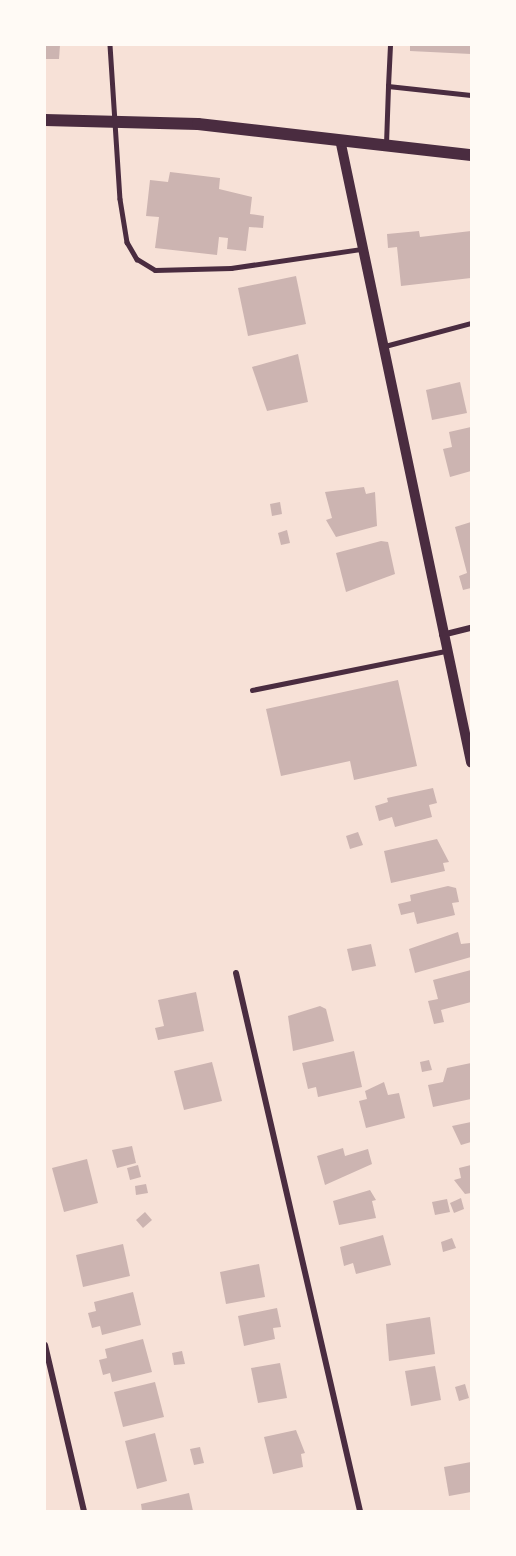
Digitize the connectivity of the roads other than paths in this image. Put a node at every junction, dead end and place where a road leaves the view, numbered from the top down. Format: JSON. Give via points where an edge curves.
{"nodes":[{"id":1,"x":110,"y":45,"type":"edge"},
{"id":2,"x":390,"y":45,"type":"edge"},
{"id":3,"x":388,"y":86,"type":"junction"},
{"id":4,"x":471,"y":95,"type":"edge"},
{"id":5,"x":113,"y":119,"type":"junction"},
{"id":6,"x":45,"y":120,"type":"edge"},
{"id":7,"x":341,"y":144,"type":"junction"},
{"id":8,"x":386,"y":148,"type":"junction"},
{"id":9,"x":471,"y":155,"type":"edge"},
{"id":10,"x":363,"y":249,"type":"junction"},
{"id":11,"x":471,"y":323,"type":"edge"},
{"id":12,"x":383,"y":347,"type":"junction"},
{"id":13,"x":471,"y":628,"type":"edge"},
{"id":14,"x":442,"y":635,"type":"junction"},
{"id":15,"x":446,"y":651,"type":"junction"},
{"id":16,"x":252,"y":690,"type":"dead end"},
{"id":17,"x":471,"y":762,"type":"edge"},
{"id":18,"x":236,"y":973,"type":"dead end"},
{"id":19,"x":45,"y":1345,"type":"edge"},
{"id":20,"x":84,"y":1511,"type":"edge"},
{"id":21,"x":360,"y":1511,"type":"edge"}],
"edges":[{"from":1,"to":5,"type":"lane"},
{"from":2,"to":3,"type":"lane"},
{"from":3,"to":4,"type":"lane"},
{"from":3,"to":8,"type":"lane"},
{"from":5,"to":6,"type":"main road"},
{"from":5,"to":7,"type":"main road","via":[[198,124]]},
{"from":5,"to":10,"type":"lane","via":[[127,242],[137,259],[155,270],[231,268]]},
{"from":7,"to":8,"type":"main road"},
{"from":7,"to":10,"type":"street"},
{"from":8,"to":9,"type":"main road"},
{"from":10,"to":12,"type":"street"},
{"from":11,"to":12,"type":"lane"},
{"from":12,"to":14,"type":"street"},
{"from":13,"to":14,"type":"street"},
{"from":14,"to":15,"type":"street"},
{"from":15,"to":16,"type":"lane"},
{"from":15,"to":17,"type":"street"},
{"from":18,"to":21,"type":"street"},
{"from":19,"to":20,"type":"street"}]}
